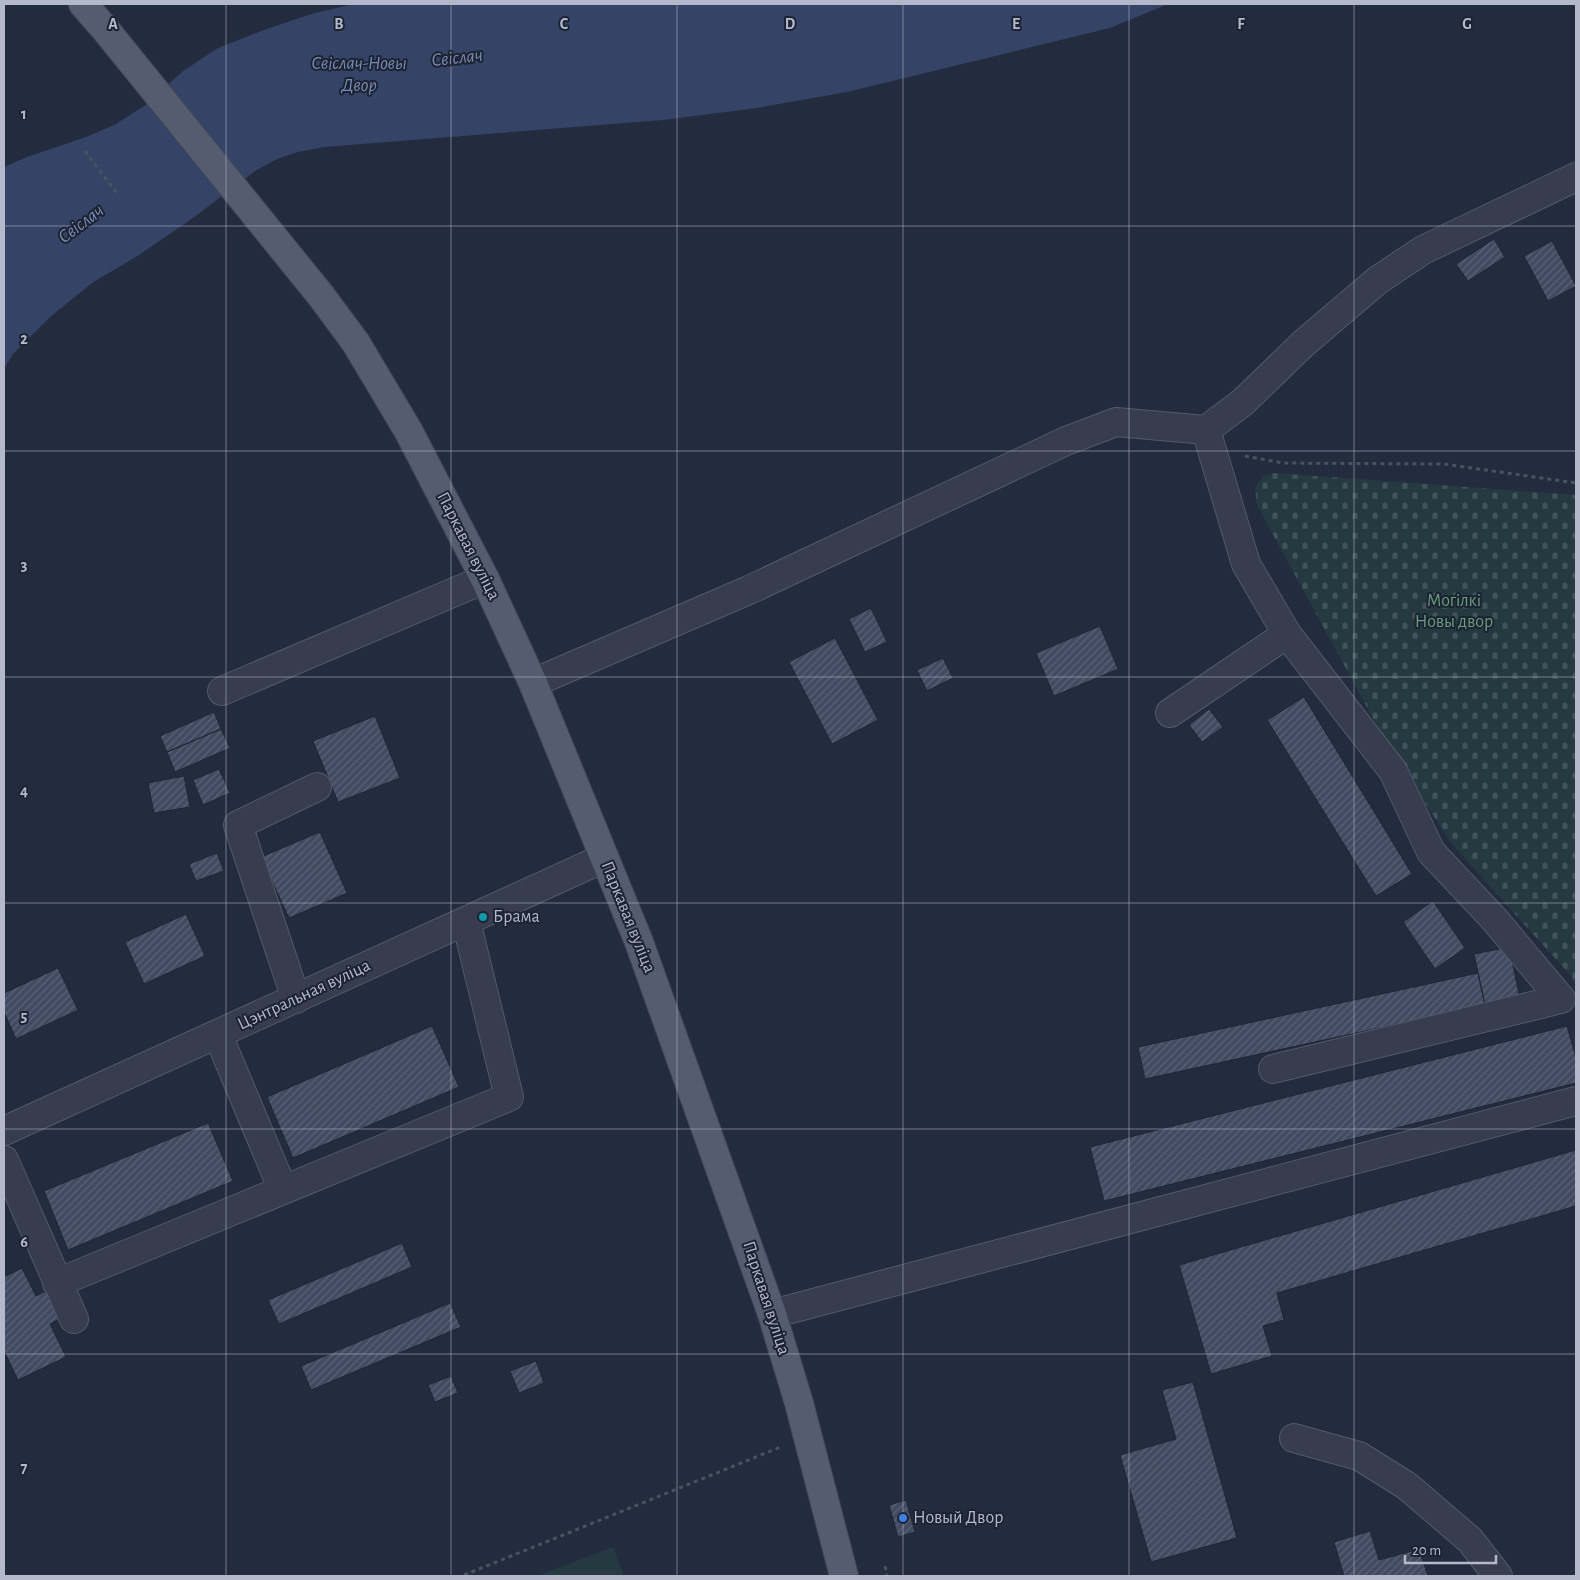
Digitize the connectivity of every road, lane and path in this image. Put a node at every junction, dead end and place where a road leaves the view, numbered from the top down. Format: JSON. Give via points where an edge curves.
{"nodes":[{"id":1,"x":83,"y":4,"type":"edge"},
{"id":2,"x":85,"y":150,"type":"dead end"},
{"id":3,"x":1576,"y":176,"type":"edge"},
{"id":4,"x":119,"y":196,"type":"dead end"},
{"id":5,"x":1206,"y":430,"type":"junction"},
{"id":6,"x":1576,"y":483,"type":"edge"},
{"id":7,"x":485,"y":579,"type":"junction"},
{"id":8,"x":1287,"y":634,"type":"junction"},
{"id":9,"x":533,"y":683,"type":"junction"},
{"id":10,"x":222,"y":691,"type":"dead end"},
{"id":11,"x":1170,"y":713,"type":"dead end"},
{"id":12,"x":317,"y":787,"type":"dead end"},
{"id":13,"x":604,"y":858,"type":"junction"},
{"id":14,"x":466,"y":921,"type":"junction"},
{"id":15,"x":296,"y":999,"type":"junction"},
{"id":16,"x":218,"y":1035,"type":"junction"},
{"id":17,"x":1273,"y":1069,"type":"dead end"},
{"id":18,"x":1576,"y":1101,"type":"edge"},
{"id":19,"x":4,"y":1131,"type":"edge"},
{"id":20,"x":4,"y":1160,"type":"edge"},
{"id":21,"x":283,"y":1190,"type":"junction"},
{"id":22,"x":58,"y":1283,"type":"junction"},
{"id":23,"x":772,"y":1314,"type":"junction"},
{"id":24,"x":74,"y":1319,"type":"dead end"},
{"id":25,"x":808,"y":1436,"type":"junction"},
{"id":26,"x":1294,"y":1438,"type":"dead end"},
{"id":27,"x":885,"y":1566,"type":"dead end"},
{"id":28,"x":464,"y":1575,"type":"edge"},
{"id":29,"x":460,"y":1576,"type":"edge"},
{"id":30,"x":844,"y":1576,"type":"edge"},
{"id":31,"x":887,"y":1576,"type":"edge"},
{"id":32,"x":1498,"y":1576,"type":"edge"}],
"edges":[{"from":1,"to":7,"type":"main road","name":"Паркавая вуліца","via":[[356,343],[400,415]]},
{"from":2,"to":4,"type":"path"},
{"from":3,"to":5,"type":"street","via":[[1423,250],[1401,264],[1378,280],[1304,343],[1243,402]]},
{"from":5,"to":6,"type":"path","via":[[1239,455],[1283,463],[1444,464]]},
{"from":5,"to":8,"type":"street","via":[[1246,564]]},
{"from":5,"to":9,"type":"street","via":[[1116,422],[1066,441],[749,590]]},
{"from":7,"to":9,"type":"main road","name":"Паркавая вуліца"},
{"from":7,"to":10,"type":"street"},
{"from":8,"to":11,"type":"street"},
{"from":8,"to":17,"type":"street","via":[[1393,771],[1431,852],[1494,918],[1561,999]]},
{"from":9,"to":13,"type":"main road","name":"Паркавая вуліца"},
{"from":12,"to":15,"type":"street","via":[[238,825]]},
{"from":13,"to":14,"type":"street","name":"Цэнтральная вуліца"},
{"from":13,"to":23,"type":"main road","name":"Паркавая вуліца","via":[[643,952]]},
{"from":14,"to":15,"type":"street","name":"Цэнтральная вуліца"},
{"from":14,"to":21,"type":"street","via":[[509,1097]]},
{"from":15,"to":16,"type":"street","name":"Цэнтральная вуліца"},
{"from":16,"to":19,"type":"street","name":"Цэнтральная вуліца"},
{"from":16,"to":21,"type":"street"},
{"from":18,"to":23,"type":"street"},
{"from":20,"to":22,"type":"street"},
{"from":21,"to":22,"type":"street"},
{"from":22,"to":24,"type":"street"},
{"from":23,"to":25,"type":"main road","name":"Паркавая вуліца"},
{"from":25,"to":28,"type":"path"},
{"from":25,"to":30,"type":"main road","name":"Паркавая вуліца"},
{"from":26,"to":32,"type":"street","via":[[1358,1456],[1407,1486],[1470,1540]]},
{"from":27,"to":31,"type":"path"},
{"from":28,"to":29,"type":"path"}]}
